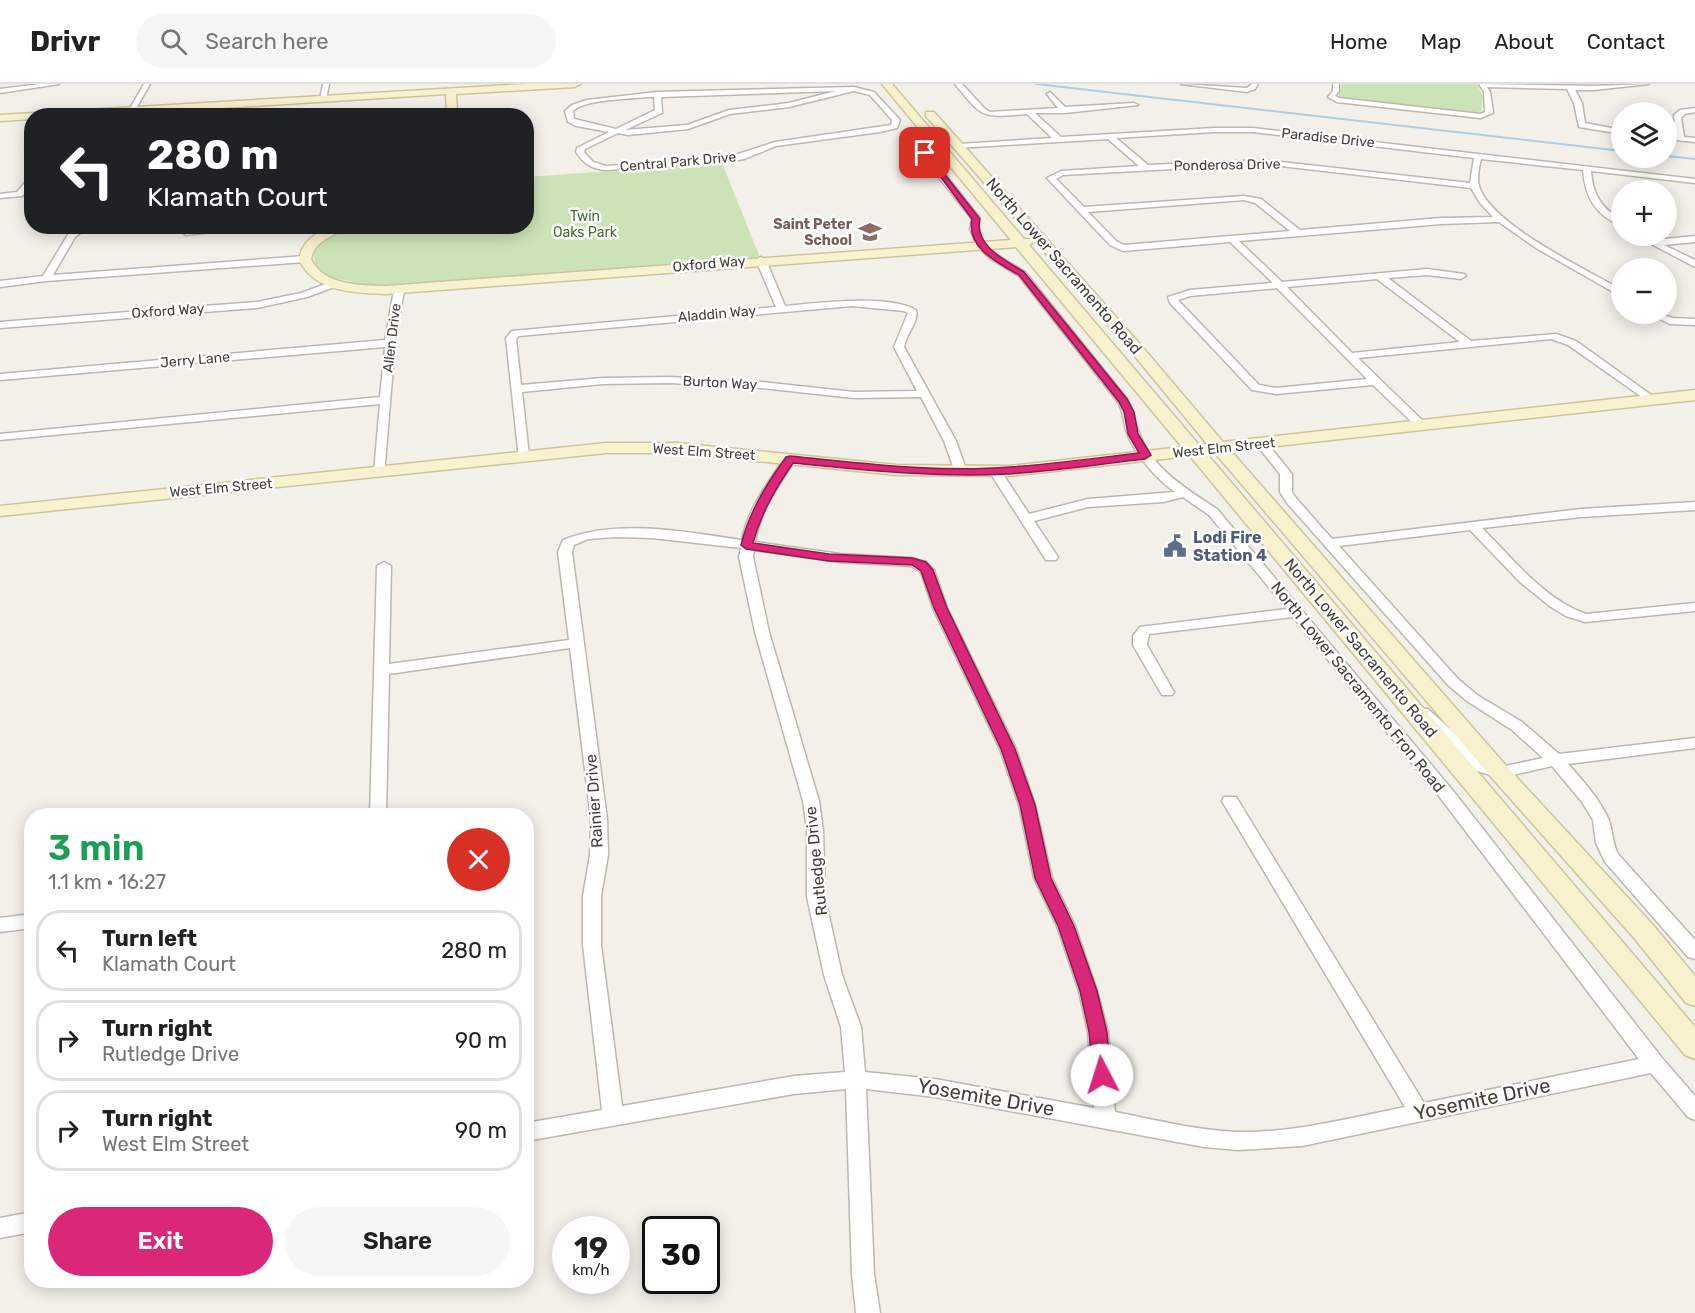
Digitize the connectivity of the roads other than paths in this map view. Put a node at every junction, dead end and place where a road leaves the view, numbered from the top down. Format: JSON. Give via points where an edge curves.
{"nodes":[{"id":1,"x":56,"y":84,"type":"edge"},
{"id":2,"x":147,"y":84,"type":"edge"},
{"id":3,"x":326,"y":84,"type":"edge"},
{"id":4,"x":575,"y":84,"type":"edge"},
{"id":5,"x":648,"y":84,"type":"edge"},
{"id":6,"x":659,"y":84,"type":"edge"},
{"id":7,"x":887,"y":84,"type":"edge"},
{"id":8,"x":903,"y":84,"type":"edge"},
{"id":9,"x":958,"y":84,"type":"edge"},
{"id":10,"x":1184,"y":84,"type":"edge"},
{"id":11,"x":1254,"y":84,"type":"edge"},
{"id":12,"x":1336,"y":84,"type":"edge"},
{"id":13,"x":1646,"y":84,"type":"edge"},
{"id":14,"x":1483,"y":85,"type":"edge"},
{"id":15,"x":507,"y":86,"type":"edge"},
{"id":16,"x":1568,"y":86,"type":"edge"},
{"id":17,"x":780,"y":89,"type":"junction"},
{"id":18,"x":854,"y":89,"type":"junction"},
{"id":19,"x":0,"y":91,"type":"edge"},
{"id":20,"x":451,"y":91,"type":"junction"},
{"id":21,"x":657,"y":94,"type":"junction"},
{"id":22,"x":1050,"y":94,"type":"dead end"},
{"id":23,"x":323,"y":99,"type":"junction"},
{"id":24,"x":789,"y":105,"type":"junction"},
{"id":25,"x":1134,"y":105,"type":"dead end"},
{"id":26,"x":132,"y":108,"type":"edge"},
{"id":27,"x":212,"y":108,"type":"edge"},
{"id":28,"x":452,"y":108,"type":"edge"},
{"id":29,"x":1695,"y":110,"type":"edge"},
{"id":30,"x":1065,"y":111,"type":"junction"},
{"id":31,"x":1030,"y":113,"type":"junction"},
{"id":32,"x":24,"y":116,"type":"edge"},
{"id":33,"x":0,"y":118,"type":"edge"},
{"id":34,"x":615,"y":131,"type":"junction"},
{"id":35,"x":1611,"y":131,"type":"edge"},
{"id":36,"x":1110,"y":137,"type":"junction"},
{"id":37,"x":933,"y":138,"type":"junction"},
{"id":38,"x":1677,"y":138,"type":"edge"},
{"id":39,"x":1680,"y":138,"type":"junction"},
{"id":40,"x":1059,"y":140,"type":"junction"},
{"id":41,"x":1695,"y":140,"type":"edge"},
{"id":42,"x":908,"y":142,"type":"dead end"},
{"id":43,"x":960,"y":147,"type":"junction"},
{"id":44,"x":1478,"y":155,"type":"junction"},
{"id":45,"x":1145,"y":167,"type":"junction"},
{"id":46,"x":1587,"y":168,"type":"junction"},
{"id":47,"x":1370,"y":174,"type":"junction"},
{"id":48,"x":1695,"y":181,"type":"edge"},
{"id":49,"x":1365,"y":186,"type":"dead end"},
{"id":50,"x":1475,"y":186,"type":"junction"},
{"id":51,"x":24,"y":189,"type":"edge"},
{"id":52,"x":0,"y":196,"type":"edge"},
{"id":53,"x":1082,"y":210,"type":"junction"},
{"id":54,"x":1611,"y":216,"type":"edge"},
{"id":55,"x":1500,"y":219,"type":"junction"},
{"id":56,"x":73,"y":234,"type":"edge"},
{"id":57,"x":329,"y":234,"type":"edge"},
{"id":58,"x":1299,"y":234,"type":"junction"},
{"id":59,"x":1695,"y":239,"type":"edge"},
{"id":60,"x":1020,"y":240,"type":"junction"},
{"id":61,"x":1233,"y":240,"type":"junction"},
{"id":62,"x":1677,"y":241,"type":"edge"},
{"id":63,"x":980,"y":244,"type":"junction"},
{"id":64,"x":1661,"y":246,"type":"edge"},
{"id":65,"x":305,"y":260,"type":"junction"},
{"id":66,"x":761,"y":260,"type":"junction"},
{"id":67,"x":1695,"y":264,"type":"edge"},
{"id":68,"x":1073,"y":276,"type":"junction"},
{"id":69,"x":1379,"y":276,"type":"junction"},
{"id":70,"x":1461,"y":276,"type":"dead end"},
{"id":71,"x":46,"y":278,"type":"junction"},
{"id":72,"x":0,"y":284,"type":"edge"},
{"id":73,"x":334,"y":284,"type":"junction"},
{"id":74,"x":1281,"y":285,"type":"junction"},
{"id":75,"x":1611,"y":287,"type":"edge"},
{"id":76,"x":399,"y":290,"type":"junction"},
{"id":77,"x":781,"y":308,"type":"junction"},
{"id":78,"x":1677,"y":321,"type":"edge"},
{"id":79,"x":1695,"y":322,"type":"edge"},
{"id":80,"x":0,"y":326,"type":"edge"},
{"id":81,"x":390,"y":343,"type":"junction"},
{"id":82,"x":1470,"y":345,"type":"junction"},
{"id":83,"x":1351,"y":356,"type":"junction"},
{"id":84,"x":0,"y":377,"type":"edge"},
{"id":85,"x":1375,"y":382,"type":"junction"},
{"id":86,"x":516,"y":388,"type":"junction"},
{"id":87,"x":924,"y":394,"type":"junction"},
{"id":88,"x":1695,"y":395,"type":"edge"},
{"id":89,"x":385,"y":400,"type":"junction"},
{"id":90,"x":1653,"y":400,"type":"junction"},
{"id":91,"x":1422,"y":426,"type":"junction"},
{"id":92,"x":0,"y":437,"type":"edge"},
{"id":93,"x":1262,"y":444,"type":"junction"},
{"id":94,"x":1219,"y":449,"type":"junction"},
{"id":95,"x":1197,"y":451,"type":"junction"},
{"id":96,"x":1145,"y":455,"type":"junction"},
{"id":97,"x":523,"y":456,"type":"junction"},
{"id":98,"x":790,"y":459,"type":"junction"},
{"id":99,"x":995,"y":471,"type":"junction"},
{"id":100,"x":380,"y":472,"type":"junction"},
{"id":101,"x":962,"y":472,"type":"junction"},
{"id":102,"x":1184,"y":493,"type":"junction"},
{"id":103,"x":1695,"y":506,"type":"edge"},
{"id":104,"x":0,"y":511,"type":"edge"},
{"id":105,"x":1026,"y":519,"type":"junction"},
{"id":106,"x":1472,"y":525,"type":"junction"},
{"id":107,"x":1328,"y":543,"type":"junction"},
{"id":108,"x":746,"y":545,"type":"junction"},
{"id":109,"x":1051,"y":557,"type":"dead end"},
{"id":110,"x":384,"y":566,"type":"dead end"},
{"id":111,"x":1695,"y":607,"type":"edge"},
{"id":112,"x":1297,"y":612,"type":"junction"},
{"id":113,"x":578,"y":643,"type":"junction"},
{"id":114,"x":381,"y":670,"type":"junction"},
{"id":115,"x":1387,"y":681,"type":"junction"},
{"id":116,"x":1167,"y":692,"type":"dead end"},
{"id":117,"x":1695,"y":743,"type":"edge"},
{"id":118,"x":1556,"y":760,"type":"junction"},
{"id":119,"x":1500,"y":773,"type":"junction"},
{"id":120,"x":1230,"y":801,"type":"dead end"},
{"id":121,"x":378,"y":808,"type":"edge"},
{"id":122,"x":24,"y":922,"type":"edge"},
{"id":123,"x":0,"y":925,"type":"edge"},
{"id":124,"x":1687,"y":933,"type":"edge"},
{"id":125,"x":1695,"y":952,"type":"edge"},
{"id":126,"x":1695,"y":995,"type":"edge"},
{"id":127,"x":1695,"y":1047,"type":"edge"},
{"id":128,"x":1655,"y":1064,"type":"junction"},
{"id":129,"x":856,"y":1080,"type":"junction"},
{"id":130,"x":1419,"y":1112,"type":"junction"},
{"id":131,"x":1695,"y":1112,"type":"edge"},
{"id":132,"x":613,"y":1117,"type":"junction"},
{"id":133,"x":1105,"y":1118,"type":"junction"},
{"id":134,"x":534,"y":1131,"type":"edge"},
{"id":135,"x":24,"y":1224,"type":"edge"},
{"id":136,"x":0,"y":1228,"type":"edge"},
{"id":137,"x":868,"y":1313,"type":"edge"}],
"edges":[{"from":1,"to":19,"type":"street"},
{"from":2,"to":26,"type":"street"},
{"from":3,"to":23,"type":"street"},
{"from":4,"to":15,"type":"main road"},
{"from":5,"to":21,"type":"street"},
{"from":6,"to":21,"type":"street"},
{"from":7,"to":37,"type":"main road","name":"North Lower Sacramento Road"},
{"from":8,"to":43,"type":"main road","name":"North Lower Sacramento Road"},
{"from":9,"to":31,"type":"street","via":[[989,114]]},
{"from":10,"to":11,"type":"street","via":[[1247,90]]},
{"from":12,"to":14,"type":"street","via":[[1331,97],[1334,99],[1485,115],[1488,98]]},
{"from":13,"to":16,"type":"street"},
{"from":14,"to":16,"type":"street"},
{"from":15,"to":20,"type":"main road"},
{"from":16,"to":35,"type":"street","via":[[1579,102],[1584,127]]},
{"from":17,"to":18,"type":"street","name":"Central Park Drive"},
{"from":17,"to":21,"type":"street","name":"Central Park Drive"},
{"from":17,"to":24,"type":"street"},
{"from":18,"to":24,"type":"street"},
{"from":18,"to":34,"type":"street","name":"Central Park Drive","via":[[872,93],[896,120],[894,126],[775,144],[726,160],[591,166],[581,148]]},
{"from":20,"to":23,"type":"main road"},
{"from":20,"to":28,"type":"main road"},
{"from":21,"to":34,"type":"street","name":"Central Park Drive","via":[[659,111]]},
{"from":21,"to":34,"type":"street","via":[[587,102],[570,109],[573,122]]},
{"from":22,"to":30,"type":"street"},
{"from":23,"to":27,"type":"main road"},
{"from":24,"to":34,"type":"street","via":[[729,112],[688,128]]},
{"from":25,"to":30,"type":"street"},
{"from":29,"to":39,"type":"street","via":[[1677,117]]},
{"from":30,"to":31,"type":"street"},
{"from":31,"to":40,"type":"street"},
{"from":32,"to":33,"type":"main road"},
{"from":36,"to":40,"type":"street","name":"Paradise Drive"},
{"from":36,"to":44,"type":"street","name":"Paradise Drive","via":[[1253,130]]},
{"from":36,"to":45,"type":"street"},
{"from":37,"to":43,"type":"main road"},
{"from":37,"to":60,"type":"main road","name":"North Lower Sacramento Road"},
{"from":38,"to":39,"type":"street"},
{"from":39,"to":41,"type":"street"},
{"from":40,"to":43,"type":"street","name":"Paradise Drive"},
{"from":42,"to":63,"type":"street","via":[[918,146],[976,219],[974,229]]},
{"from":43,"to":68,"type":"main road","name":"North Lower Sacramento Road"},
{"from":44,"to":46,"type":"street","name":"Paradise Drive"},
{"from":44,"to":50,"type":"street"},
{"from":45,"to":47,"type":"street","name":"Ponderosa Drive","via":[[1264,162]]},
{"from":45,"to":53,"type":"street","name":"Ponderosa Drive","via":[[1051,177]]},
{"from":46,"to":48,"type":"street","name":"Paradise Drive"},
{"from":46,"to":54,"type":"street","via":[[1588,190],[1594,203]]},
{"from":47,"to":49,"type":"street"},
{"from":47,"to":50,"type":"street","name":"Ponderosa Drive"},
{"from":50,"to":55,"type":"street"},
{"from":51,"to":52,"type":"street","via":[[19,194]]},
{"from":53,"to":58,"type":"street","via":[[1244,198],[1258,201]]},
{"from":53,"to":61,"type":"street","via":[[1118,246]]},
{"from":55,"to":58,"type":"street"},
{"from":55,"to":75,"type":"street"},
{"from":56,"to":71,"type":"street"},
{"from":57,"to":65,"type":"main road","via":[[309,247]]},
{"from":58,"to":61,"type":"street"},
{"from":59,"to":62,"type":"street"},
{"from":60,"to":63,"type":"main road","name":"Oxford Way"},
{"from":60,"to":68,"type":"main road","via":[[1033,242],[1058,268]]},
{"from":60,"to":95,"type":"main road","name":"North Lower Sacramento Road"},
{"from":61,"to":74,"type":"street"},
{"from":63,"to":66,"type":"main road","name":"Oxford Way"},
{"from":63,"to":96,"type":"street","name":"North Lower Sacramento Fron Road","via":[[1022,274],[1124,401],[1133,434]]},
{"from":64,"to":67,"type":"street"},
{"from":65,"to":71,"type":"street"},
{"from":65,"to":73,"type":"main road","name":"Allen Drive","via":[[309,270]]},
{"from":66,"to":76,"type":"main road","name":"Oxford Way"},
{"from":66,"to":77,"type":"street"},
{"from":68,"to":94,"type":"main road","name":"North Lower Sacramento Road"},
{"from":69,"to":70,"type":"street","via":[[1438,272]]},
{"from":69,"to":74,"type":"street"},
{"from":69,"to":82,"type":"street"},
{"from":71,"to":72,"type":"street"},
{"from":73,"to":76,"type":"main road","name":"Allen Drive"},
{"from":73,"to":80,"type":"street","name":"Oxford Way","via":[[257,305]]},
{"from":74,"to":83,"type":"street"},
{"from":74,"to":85,"type":"street","via":[[1190,293],[1173,297],[1173,301],[1256,388],[1285,390]]},
{"from":76,"to":81,"type":"street","name":"Allen Drive"},
{"from":77,"to":86,"type":"street","name":"Aladdin Way","via":[[519,332],[511,338]]},
{"from":77,"to":87,"type":"street","name":"Aladdin Way","via":[[852,303],[914,312],[898,344]]},
{"from":78,"to":79,"type":"street"},
{"from":81,"to":84,"type":"street","name":"Jerry Lane"},
{"from":81,"to":89,"type":"street","name":"Allen Drive"},
{"from":82,"to":83,"type":"street"},
{"from":82,"to":90,"type":"street","via":[[1552,336],[1572,343]]},
{"from":83,"to":85,"type":"street"},
{"from":85,"to":91,"type":"street"},
{"from":86,"to":87,"type":"street","name":"Burton Way","via":[[670,380],[854,395]]},
{"from":86,"to":97,"type":"street"},
{"from":87,"to":101,"type":"street"},
{"from":88,"to":90,"type":"main road","name":"West Elm Street"},
{"from":89,"to":92,"type":"street"},
{"from":89,"to":100,"type":"street","name":"Allen Drive"},
{"from":90,"to":91,"type":"main road","name":"West Elm Street"},
{"from":91,"to":93,"type":"main road","name":"West Elm Street"},
{"from":93,"to":94,"type":"main road","name":"West Elm Street"},
{"from":93,"to":107,"type":"street","via":[[1286,474],[1291,500]]},
{"from":94,"to":95,"type":"main road","name":"West Elm Street"},
{"from":94,"to":119,"type":"main road","name":"North Lower Sacramento Road"},
{"from":95,"to":96,"type":"main road","name":"West Elm Street"},
{"from":95,"to":115,"type":"main road","name":"North Lower Sacramento Road"},
{"from":96,"to":99,"type":"main road","name":"West Elm Street"},
{"from":96,"to":102,"type":"street","name":"North Lower Sacramento Fron Road","via":[[1167,481]]},
{"from":97,"to":98,"type":"main road","name":"West Elm Street","via":[[606,448],[678,448]]},
{"from":97,"to":100,"type":"main road","name":"West Elm Street"},
{"from":98,"to":101,"type":"main road","name":"West Elm Street"},
{"from":98,"to":108,"type":"street","name":"Rutledge Drive","via":[[766,494]]},
{"from":99,"to":101,"type":"main road","name":"West Elm Street"},
{"from":99,"to":105,"type":"street"},
{"from":100,"to":104,"type":"main road","name":"West Elm Street"},
{"from":102,"to":105,"type":"street","via":[[1088,503]]},
{"from":102,"to":112,"type":"street","name":"North Lower Sacramento Fron Road","via":[[1213,512]]},
{"from":103,"to":106,"type":"street"},
{"from":105,"to":109,"type":"street"},
{"from":106,"to":107,"type":"street"},
{"from":106,"to":111,"type":"street","via":[[1544,594],[1572,615],[1585,618]]},
{"from":107,"to":118,"type":"street","via":[[1453,682],[1517,726]]},
{"from":108,"to":113,"type":"street","name":"Rainier Drive","via":[[647,534],[587,535],[572,540],[565,552]]},
{"from":108,"to":129,"type":"street","name":"Rutledge Drive","via":[[762,632],[811,801],[816,897],[833,975],[850,1027]]},
{"from":108,"to":133,"type":"street","via":[[829,557],[912,562],[927,570],[940,608],[1008,749],[1027,805],[1039,866],[1066,926],[1091,1001],[1098,1032]]},
{"from":110,"to":114,"type":"street"},
{"from":112,"to":116,"type":"street","via":[[1146,630],[1140,636],[1140,645]]},
{"from":112,"to":128,"type":"street","name":"North Lower Sacramento Fron Road","via":[[1448,796]]},
{"from":113,"to":114,"type":"street"},
{"from":113,"to":132,"type":"street","name":"Rainier Drive","via":[[599,819],[592,945]]},
{"from":114,"to":121,"type":"street"},
{"from":115,"to":119,"type":"street","via":[[1480,766]]},
{"from":115,"to":127,"type":"main road","name":"North Lower Sacramento Road"},
{"from":117,"to":118,"type":"street"},
{"from":118,"to":119,"type":"street"},
{"from":118,"to":124,"type":"street","via":[[1601,820],[1611,858]]},
{"from":119,"to":126,"type":"main road","name":"North Lower Sacramento Road","via":[[1644,932]]},
{"from":120,"to":130,"type":"street"},
{"from":122,"to":123,"type":"street"},
{"from":124,"to":125,"type":"street"},
{"from":128,"to":130,"type":"street","name":"Yosemite Drive"},
{"from":128,"to":131,"type":"street","name":"North Lower Sacramento Fron Road"},
{"from":129,"to":132,"type":"street","name":"Yosemite Drive","via":[[794,1085]]},
{"from":129,"to":133,"type":"street","name":"Yosemite Drive","via":[[910,1084]]},
{"from":129,"to":137,"type":"street","name":"Rutledge Drive","via":[[862,1274]]},
{"from":130,"to":133,"type":"street","name":"Yosemite Drive","via":[[1302,1137],[1238,1141]]},
{"from":132,"to":134,"type":"street","name":"Yosemite Drive"},
{"from":135,"to":136,"type":"street"}]}
